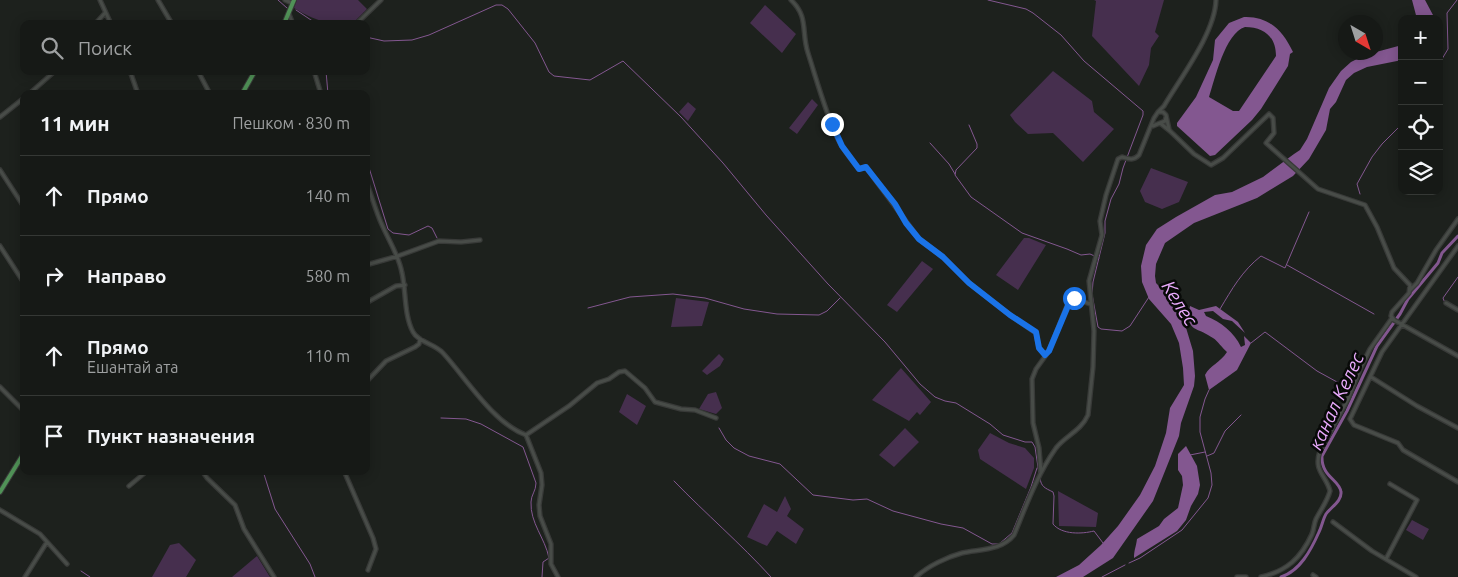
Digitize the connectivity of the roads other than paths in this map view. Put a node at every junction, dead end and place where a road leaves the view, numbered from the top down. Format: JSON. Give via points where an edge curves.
{"nodes":[{"id":1,"x":100,"y":0,"type":"edge"},
{"id":2,"x":158,"y":0,"type":"edge"},
{"id":3,"x":285,"y":0,"type":"edge"},
{"id":4,"x":381,"y":0,"type":"edge"},
{"id":5,"x":791,"y":0,"type":"edge"},
{"id":6,"x":1216,"y":0,"type":"edge"},
{"id":7,"x":293,"y":2,"type":"edge"},
{"id":8,"x":105,"y":13,"type":"junction"},
{"id":9,"x":288,"y":13,"type":"junction"},
{"id":10,"x":99,"y":20,"type":"edge"},
{"id":11,"x":109,"y":20,"type":"edge"},
{"id":12,"x":170,"y":20,"type":"edge"},
{"id":13,"x":285,"y":20,"type":"edge"},
{"id":14,"x":291,"y":20,"type":"edge"},
{"id":15,"x":360,"y":20,"type":"edge"},
{"id":16,"x":50,"y":75,"type":"edge"},
{"id":17,"x":131,"y":75,"type":"edge"},
{"id":18,"x":200,"y":75,"type":"edge"},
{"id":19,"x":254,"y":75,"type":"edge"},
{"id":20,"x":315,"y":75,"type":"edge"},
{"id":21,"x":33,"y":90,"type":"edge"},
{"id":22,"x":137,"y":90,"type":"edge"},
{"id":23,"x":208,"y":90,"type":"edge"},
{"id":24,"x":244,"y":90,"type":"edge"},
{"id":25,"x":320,"y":90,"type":"edge"},
{"id":26,"x":20,"y":101,"type":"edge"},
{"id":27,"x":1164,"y":106,"type":"junction"},
{"id":28,"x":1158,"y":112,"type":"junction"},
{"id":29,"x":1166,"y":116,"type":"junction"},
{"id":30,"x":0,"y":117,"type":"edge"},
{"id":31,"x":1154,"y":118,"type":"junction"},
{"id":32,"x":1160,"y":123,"type":"junction"},
{"id":33,"x":1152,"y":126,"type":"junction"},
{"id":34,"x":1170,"y":131,"type":"junction"},
{"id":35,"x":0,"y":170,"type":"edge"},
{"id":36,"x":370,"y":192,"type":"edge"},
{"id":37,"x":20,"y":201,"type":"edge"},
{"id":38,"x":1458,"y":219,"type":"edge"},
{"id":39,"x":480,"y":240,"type":"dead end"},
{"id":40,"x":0,"y":246,"type":"edge"},
{"id":41,"x":1458,"y":246,"type":"edge"},
{"id":42,"x":398,"y":256,"type":"junction"},
{"id":43,"x":370,"y":264,"type":"edge"},
{"id":44,"x":20,"y":277,"type":"edge"},
{"id":45,"x":404,"y":285,"type":"junction"},
{"id":46,"x":1410,"y":290,"type":"junction"},
{"id":47,"x":370,"y":301,"type":"edge"},
{"id":48,"x":1446,"y":303,"type":"dead end"},
{"id":49,"x":1090,"y":304,"type":"junction"},
{"id":50,"x":1458,"y":310,"type":"edge"},
{"id":51,"x":1393,"y":319,"type":"junction"},
{"id":52,"x":1400,"y":324,"type":"junction"},
{"id":53,"x":420,"y":339,"type":"junction"},
{"id":54,"x":1045,"y":355,"type":"junction"},
{"id":55,"x":1458,"y":356,"type":"edge"},
{"id":56,"x":1371,"y":377,"type":"junction"},
{"id":57,"x":370,"y":378,"type":"edge"},
{"id":58,"x":0,"y":387,"type":"edge"},
{"id":59,"x":20,"y":407,"type":"edge"},
{"id":60,"x":716,"y":418,"type":"dead end"},
{"id":61,"x":1458,"y":428,"type":"edge"},
{"id":62,"x":526,"y":435,"type":"junction"},
{"id":63,"x":20,"y":460,"type":"edge"},
{"id":64,"x":1041,"y":472,"type":"junction"},
{"id":65,"x":141,"y":475,"type":"edge"},
{"id":66,"x":205,"y":475,"type":"edge"},
{"id":67,"x":346,"y":475,"type":"edge"},
{"id":68,"x":1458,"y":482,"type":"edge"},
{"id":69,"x":1390,"y":484,"type":"dead end"},
{"id":70,"x":129,"y":486,"type":"dead end"},
{"id":71,"x":0,"y":492,"type":"edge"},
{"id":72,"x":0,"y":510,"type":"edge"},
{"id":73,"x":1333,"y":522,"type":"dead end"},
{"id":74,"x":48,"y":542,"type":"junction"},
{"id":75,"x":1386,"y":559,"type":"junction"},
{"id":76,"x":67,"y":564,"type":"dead end"},
{"id":77,"x":368,"y":570,"type":"dead end"},
{"id":78,"x":25,"y":577,"type":"edge"},
{"id":79,"x":274,"y":577,"type":"edge"},
{"id":80,"x":558,"y":577,"type":"edge"},
{"id":81,"x":916,"y":577,"type":"edge"},
{"id":82,"x":1238,"y":577,"type":"edge"},
{"id":83,"x":1246,"y":577,"type":"edge"},
{"id":84,"x":1261,"y":577,"type":"edge"},
{"id":85,"x":1416,"y":577,"type":"edge"}],
"edges":[{"from":1,"to":8,"type":"street"},
{"from":2,"to":12,"type":"street"},
{"from":3,"to":7,"type":"street"},
{"from":4,"to":15,"type":"street"},
{"from":5,"to":54,"type":"street","via":[[803,16],[807,51],[837,137],[859,169],[866,167],[919,239],[969,283],[1036,332],[1039,348]]},
{"from":6,"to":27,"type":"street","via":[[1216,12],[1198,51]]},
{"from":7,"to":9,"type":"main road"},
{"from":8,"to":10,"type":"street"},
{"from":8,"to":11,"type":"street"},
{"from":9,"to":13,"type":"main road"},
{"from":9,"to":14,"type":"street"},
{"from":16,"to":21,"type":"street"},
{"from":17,"to":22,"type":"street"},
{"from":18,"to":23,"type":"street"},
{"from":19,"to":24,"type":"main road"},
{"from":20,"to":25,"type":"street"},
{"from":26,"to":30,"type":"street"},
{"from":27,"to":28,"type":"street"},
{"from":27,"to":29,"type":"street"},
{"from":28,"to":29,"type":"street"},
{"from":28,"to":31,"type":"street"},
{"from":29,"to":32,"type":"street"},
{"from":29,"to":34,"type":"street"},
{"from":31,"to":32,"type":"street"},
{"from":31,"to":33,"type":"street"},
{"from":32,"to":33,"type":"street"},
{"from":32,"to":34,"type":"street"},
{"from":33,"to":49,"type":"street","via":[[1135,159],[1122,157],[1118,160],[1100,221],[1102,235],[1089,281]]},
{"from":34,"to":46,"type":"street","via":[[1211,165],[1223,158],[1269,114],[1273,118],[1274,133],[1266,143],[1320,190],[1360,202],[1366,207],[1392,266],[1410,284]]},
{"from":35,"to":37,"type":"street"},
{"from":36,"to":42,"type":"street","via":[[382,226]]},
{"from":38,"to":46,"type":"street"},
{"from":39,"to":42,"type":"street","via":[[438,241]]},
{"from":40,"to":44,"type":"street"},
{"from":41,"to":52,"type":"street"},
{"from":42,"to":43,"type":"street"},
{"from":42,"to":45,"type":"street"},
{"from":45,"to":47,"type":"street"},
{"from":45,"to":53,"type":"street","via":[[410,324]]},
{"from":46,"to":51,"type":"street","via":[[1394,309]]},
{"from":48,"to":50,"type":"street"},
{"from":49,"to":54,"type":"street","via":[[1074,298],[1070,301]]},
{"from":49,"to":64,"type":"street","via":[[1094,331],[1088,416],[1081,427],[1058,446]]},
{"from":51,"to":52,"type":"street"},
{"from":51,"to":84,"type":"street","via":[[1370,350],[1320,452],[1318,469],[1330,491],[1310,536],[1288,567]]},
{"from":52,"to":55,"type":"street"},
{"from":52,"to":56,"type":"street","via":[[1377,360]]},
{"from":53,"to":57,"type":"street","via":[[415,347],[386,361]]},
{"from":53,"to":62,"type":"street","via":[[442,351],[482,400],[505,423]]},
{"from":54,"to":64,"type":"street","via":[[1032,379],[1031,388]]},
{"from":56,"to":61,"type":"street"},
{"from":56,"to":68,"type":"street","via":[[1350,418],[1352,423],[1398,444]]},
{"from":58,"to":59,"type":"street"},
{"from":60,"to":62,"type":"street","via":[[655,402],[645,388],[624,371],[597,383]]},
{"from":62,"to":80,"type":"street","via":[[541,473],[538,505],[550,544],[551,564]]},
{"from":63,"to":71,"type":"main road"},
{"from":64,"to":81,"type":"street","via":[[1008,542],[999,547],[954,556]]},
{"from":65,"to":70,"type":"street"},
{"from":66,"to":79,"type":"street","via":[[234,505],[244,529]]},
{"from":67,"to":77,"type":"street","via":[[376,549]]},
{"from":69,"to":75,"type":"street","via":[[1417,500]]},
{"from":72,"to":74,"type":"street"},
{"from":73,"to":75,"type":"street"},
{"from":74,"to":76,"type":"street"},
{"from":74,"to":78,"type":"street"},
{"from":75,"to":85,"type":"street"},
{"from":82,"to":83,"type":"street"}]}
